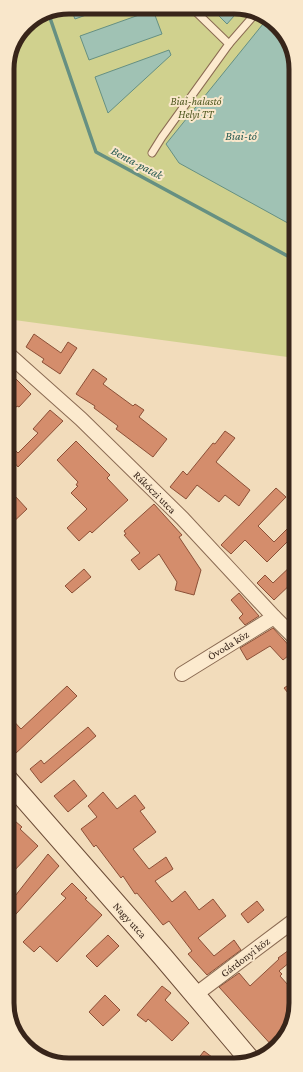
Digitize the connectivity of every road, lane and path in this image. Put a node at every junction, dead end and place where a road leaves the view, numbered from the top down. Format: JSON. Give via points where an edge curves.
{"nodes":[{"id":1,"x":198,"y":14,"type":"edge"},
{"id":2,"x":252,"y":17,"type":"edge"},
{"id":3,"x":229,"y":44,"type":"junction"},
{"id":4,"x":152,"y":153,"type":"dead end"},
{"id":5,"x":14,"y":359,"type":"edge"},
{"id":6,"x":274,"y":617,"type":"junction"},
{"id":7,"x":289,"y":629,"type":"edge"},
{"id":8,"x":182,"y":674,"type":"dead end"},
{"id":9,"x":14,"y":787,"type":"edge"},
{"id":10,"x":289,"y":924,"type":"edge"},
{"id":11,"x":195,"y":995,"type":"junction"},
{"id":12,"x":247,"y":1056,"type":"edge"}],
"edges":[{"from":1,"to":3,"type":"lane"},
{"from":2,"to":3,"type":"lane"},
{"from":3,"to":4,"type":"lane"},
{"from":5,"to":6,"type":"street","name":"Rákóczi utca","via":[[81,419],[182,518]]},
{"from":6,"to":7,"type":"street","name":"Rákóczi utca"},
{"from":6,"to":8,"type":"street","name":"Óvoda köz"},
{"from":9,"to":11,"type":"main road","name":"Nagy utca"},
{"from":10,"to":11,"type":"street","name":"Gárdonyi köz"},
{"from":11,"to":12,"type":"main road","name":"Nagy utca"}]}
